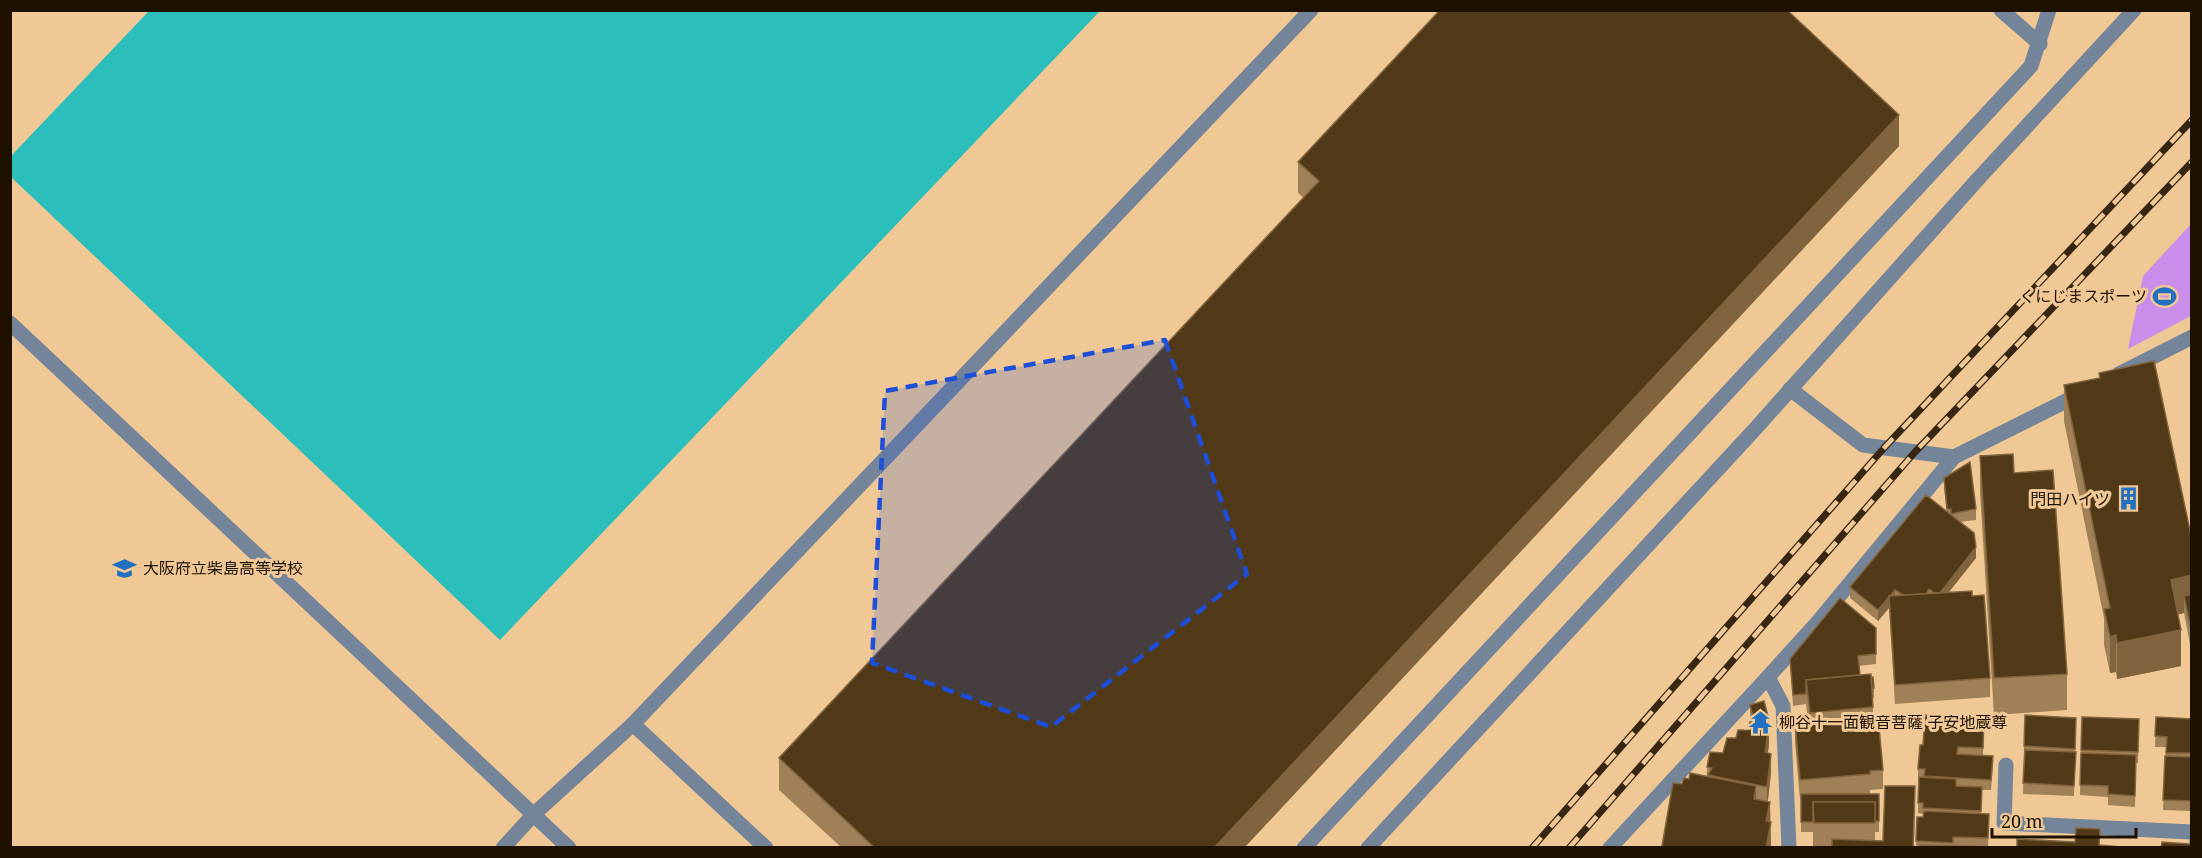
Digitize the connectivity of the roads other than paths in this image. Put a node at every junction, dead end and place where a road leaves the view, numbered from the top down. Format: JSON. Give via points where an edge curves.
{"nodes":[{"id":1,"x":1311,"y":10,"type":"edge"},
{"id":2,"x":2001,"y":10,"type":"edge"},
{"id":3,"x":2049,"y":10,"type":"edge"},
{"id":4,"x":2134,"y":10,"type":"edge"},
{"id":5,"x":2040,"y":44,"type":"junction"},
{"id":6,"x":10,"y":323,"type":"edge"},
{"id":7,"x":2192,"y":337,"type":"edge"},
{"id":8,"x":1790,"y":389,"type":"junction"},
{"id":9,"x":1954,"y":457,"type":"junction"},
{"id":10,"x":1768,"y":677,"type":"junction"},
{"id":11,"x":633,"y":724,"type":"junction"},
{"id":12,"x":2006,"y":765,"type":"dead end"},
{"id":13,"x":534,"y":814,"type":"junction"},
{"id":14,"x":2192,"y":832,"type":"edge"},
{"id":15,"x":503,"y":848,"type":"edge"},
{"id":16,"x":569,"y":848,"type":"edge"},
{"id":17,"x":766,"y":848,"type":"edge"},
{"id":18,"x":1304,"y":848,"type":"edge"},
{"id":19,"x":1368,"y":848,"type":"edge"},
{"id":20,"x":1610,"y":848,"type":"edge"},
{"id":21,"x":1789,"y":848,"type":"edge"}],
"edges":[{"from":1,"to":11,"type":"street"},
{"from":2,"to":5,"type":"street"},
{"from":3,"to":5,"type":"street"},
{"from":4,"to":8,"type":"street"},
{"from":5,"to":18,"type":"street","via":[[2031,66]]},
{"from":6,"to":13,"type":"street"},
{"from":7,"to":9,"type":"street"},
{"from":8,"to":9,"type":"street","via":[[1863,445]]},
{"from":8,"to":19,"type":"street"},
{"from":9,"to":10,"type":"street"},
{"from":10,"to":20,"type":"street"},
{"from":10,"to":21,"type":"street","via":[[1783,706]]},
{"from":11,"to":13,"type":"street"},
{"from":11,"to":17,"type":"street"},
{"from":12,"to":14,"type":"street","via":[[2004,823]]},
{"from":13,"to":15,"type":"street"},
{"from":13,"to":16,"type":"street"}]}
